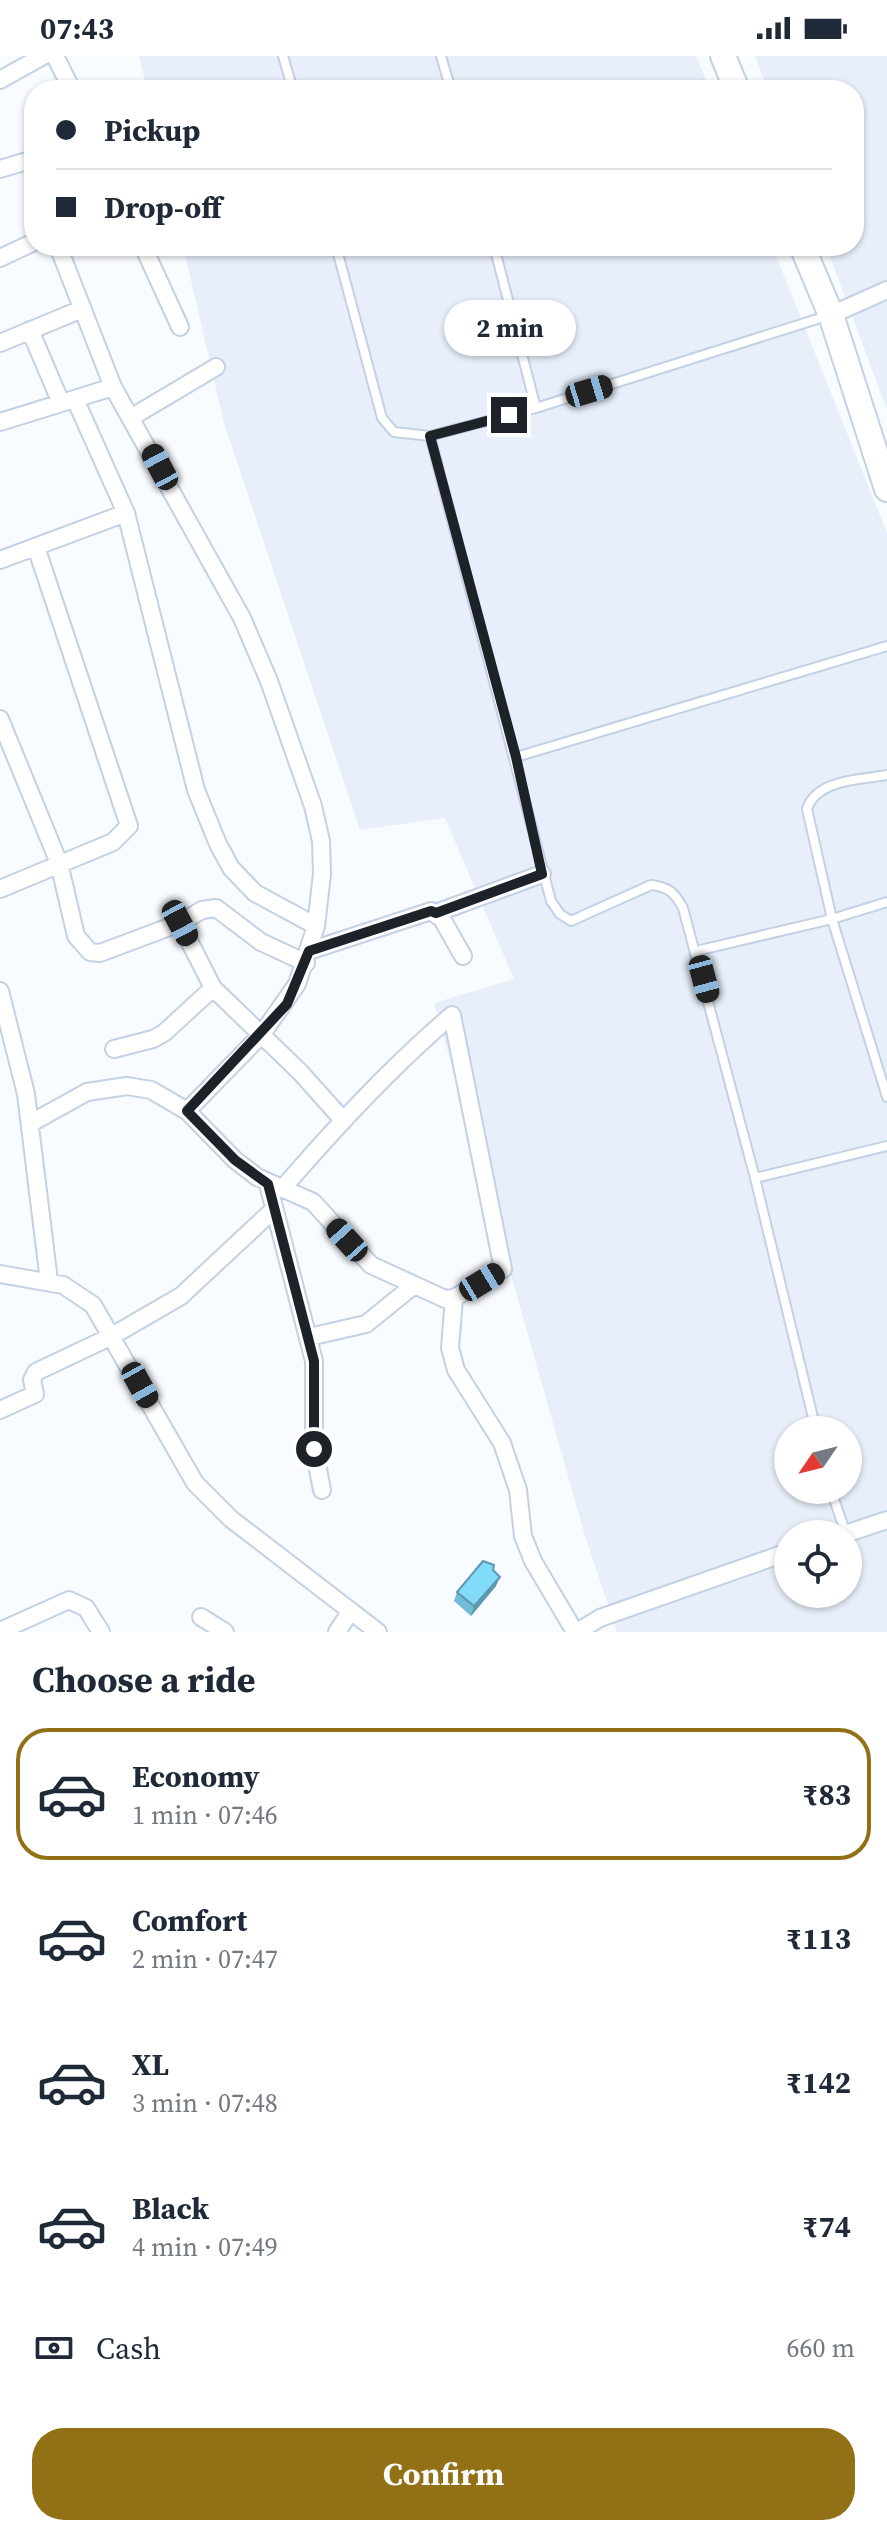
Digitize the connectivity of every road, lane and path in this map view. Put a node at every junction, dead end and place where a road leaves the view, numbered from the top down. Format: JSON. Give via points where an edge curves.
{"nodes":[{"id":1,"x":43,"y":56,"type":"edge"},
{"id":2,"x":55,"y":56,"type":"edge"},
{"id":3,"x":283,"y":56,"type":"edge"},
{"id":4,"x":441,"y":56,"type":"edge"},
{"id":5,"x":723,"y":56,"type":"edge"},
{"id":6,"x":0,"y":80,"type":"edge"},
{"id":7,"x":67,"y":80,"type":"edge"},
{"id":8,"x":290,"y":80,"type":"edge"},
{"id":9,"x":448,"y":80,"type":"edge"},
{"id":10,"x":733,"y":80,"type":"edge"},
{"id":11,"x":24,"y":162,"type":"edge"},
{"id":12,"x":0,"y":169,"type":"edge"},
{"id":13,"x":24,"y":245,"type":"edge"},
{"id":14,"x":1,"y":253,"type":"edge"},
{"id":15,"x":62,"y":256,"type":"edge"},
{"id":16,"x":148,"y":256,"type":"edge"},
{"id":17,"x":339,"y":256,"type":"edge"},
{"id":18,"x":497,"y":256,"type":"edge"},
{"id":19,"x":806,"y":256,"type":"edge"},
{"id":20,"x":887,"y":290,"type":"edge"},
{"id":21,"x":82,"y":309,"type":"junction"},
{"id":22,"x":831,"y":315,"type":"junction"},
{"id":23,"x":180,"y":327,"type":"dead end"},
{"id":24,"x":30,"y":330,"type":"junction"},
{"id":25,"x":0,"y":343,"type":"edge"},
{"id":26,"x":216,"y":367,"type":"dead end"},
{"id":27,"x":113,"y":387,"type":"junction"},
{"id":28,"x":68,"y":401,"type":"junction"},
{"id":29,"x":536,"y":408,"type":"junction"},
{"id":30,"x":132,"y":417,"type":"junction"},
{"id":31,"x":0,"y":422,"type":"edge"},
{"id":32,"x":430,"y":436,"type":"junction"},
{"id":33,"x":887,"y":489,"type":"edge"},
{"id":34,"x":126,"y":513,"type":"junction"},
{"id":35,"x":36,"y":547,"type":"junction"},
{"id":36,"x":0,"y":560,"type":"edge"},
{"id":37,"x":887,"y":646,"type":"edge"},
{"id":38,"x":0,"y":719,"type":"edge"},
{"id":39,"x":516,"y":757,"type":"junction"},
{"id":40,"x":887,"y":775,"type":"edge"},
{"id":41,"x":59,"y":863,"type":"junction"},
{"id":42,"x":542,"y":874,"type":"junction"},
{"id":43,"x":0,"y":889,"type":"edge"},
{"id":44,"x":887,"y":902,"type":"edge"},
{"id":45,"x":436,"y":913,"type":"junction"},
{"id":46,"x":832,"y":919,"type":"junction"},
{"id":47,"x":180,"y":923,"type":"junction"},
{"id":48,"x":316,"y":926,"type":"junction"},
{"id":49,"x":696,"y":951,"type":"junction"},
{"id":50,"x":463,"y":956,"type":"dead end"},
{"id":51,"x":307,"y":957,"type":"junction"},
{"id":52,"x":213,"y":988,"type":"junction"},
{"id":53,"x":0,"y":991,"type":"edge"},
{"id":54,"x":2,"y":1010,"type":"edge"},
{"id":55,"x":262,"y":1034,"type":"junction"},
{"id":56,"x":114,"y":1049,"type":"dead end"},
{"id":57,"x":887,"y":1097,"type":"edge"},
{"id":58,"x":187,"y":1111,"type":"junction"},
{"id":59,"x":343,"y":1120,"type":"junction"},
{"id":60,"x":31,"y":1123,"type":"junction"},
{"id":61,"x":887,"y":1146,"type":"edge"},
{"id":62,"x":755,"y":1178,"type":"junction"},
{"id":63,"x":275,"y":1187,"type":"junction"},
{"id":64,"x":272,"y":1211,"type":"junction"},
{"id":65,"x":0,"y":1274,"type":"edge"},
{"id":66,"x":49,"y":1281,"type":"junction"},
{"id":67,"x":413,"y":1286,"type":"junction"},
{"id":68,"x":454,"y":1298,"type":"junction"},
{"id":69,"x":112,"y":1336,"type":"junction"},
{"id":70,"x":309,"y":1337,"type":"junction"},
{"id":71,"x":0,"y":1410,"type":"edge"},
{"id":72,"x":813,"y":1416,"type":"edge"},
{"id":73,"x":322,"y":1490,"type":"dead end"},
{"id":74,"x":887,"y":1520,"type":"edge"},
{"id":75,"x":862,"y":1529,"type":"edge"},
{"id":76,"x":774,"y":1557,"type":"edge"},
{"id":77,"x":350,"y":1612,"type":"junction"},
{"id":78,"x":201,"y":1617,"type":"dead end"},
{"id":79,"x":0,"y":1631,"type":"edge"},
{"id":80,"x":101,"y":1632,"type":"edge"},
{"id":81,"x":225,"y":1632,"type":"edge"},
{"id":82,"x":337,"y":1632,"type":"edge"},
{"id":83,"x":378,"y":1632,"type":"edge"},
{"id":84,"x":576,"y":1632,"type":"edge"}],
"edges":[{"from":1,"to":6,"type":"street"},
{"from":2,"to":7,"type":"street"},
{"from":3,"to":8,"type":"lane"},
{"from":4,"to":9,"type":"lane"},
{"from":5,"to":10,"type":"street"},
{"from":11,"to":12,"type":"street"},
{"from":13,"to":14,"type":"street"},
{"from":15,"to":21,"type":"street"},
{"from":16,"to":23,"type":"street"},
{"from":17,"to":32,"type":"lane","via":[[382,418],[394,432]]},
{"from":18,"to":29,"type":"lane"},
{"from":19,"to":22,"type":"street"},
{"from":20,"to":22,"type":"street"},
{"from":21,"to":24,"type":"street"},
{"from":21,"to":27,"type":"street"},
{"from":22,"to":29,"type":"lane"},
{"from":22,"to":33,"type":"street"},
{"from":24,"to":25,"type":"street"},
{"from":24,"to":28,"type":"street"},
{"from":26,"to":30,"type":"street"},
{"from":27,"to":28,"type":"street"},
{"from":27,"to":30,"type":"street"},
{"from":28,"to":31,"type":"street"},
{"from":28,"to":34,"type":"street"},
{"from":29,"to":32,"type":"lane"},
{"from":30,"to":48,"type":"street","via":[[242,618],[269,681],[321,841]]},
{"from":32,"to":39,"type":"lane"},
{"from":34,"to":35,"type":"street"},
{"from":34,"to":48,"type":"street","via":[[196,790],[218,844],[231,868],[255,893]]},
{"from":35,"to":36,"type":"street"},
{"from":35,"to":41,"type":"street","via":[[129,826],[113,842]]},
{"from":37,"to":39,"type":"lane"},
{"from":38,"to":41,"type":"street"},
{"from":39,"to":42,"type":"lane"},
{"from":40,"to":46,"type":"lane","via":[[840,783],[811,797],[807,809]]},
{"from":41,"to":43,"type":"street"},
{"from":41,"to":47,"type":"street","via":[[76,936],[90,952],[100,953]]},
{"from":42,"to":45,"type":"street"},
{"from":42,"to":49,"type":"lane","via":[[551,901],[571,921],[651,885],[663,886],[683,908]]},
{"from":44,"to":46,"type":"lane"},
{"from":45,"to":50,"type":"street"},
{"from":45,"to":51,"type":"street"},
{"from":46,"to":49,"type":"lane"},
{"from":46,"to":57,"type":"lane"},
{"from":47,"to":51,"type":"street","via":[[216,908],[261,942]]},
{"from":47,"to":52,"type":"street"},
{"from":48,"to":51,"type":"street"},
{"from":49,"to":62,"type":"lane"},
{"from":51,"to":55,"type":"street","via":[[287,1004]]},
{"from":52,"to":55,"type":"street"},
{"from":52,"to":56,"type":"street","via":[[164,1033]]},
{"from":53,"to":54,"type":"street"},
{"from":54,"to":60,"type":"street"},
{"from":55,"to":58,"type":"street"},
{"from":55,"to":59,"type":"street"},
{"from":58,"to":60,"type":"street","via":[[151,1090],[127,1086],[87,1092]]},
{"from":58,"to":63,"type":"street","via":[[235,1160]]},
{"from":59,"to":63,"type":"street"},
{"from":59,"to":68,"type":"street","via":[[452,1015],[503,1269]]},
{"from":60,"to":66,"type":"street"},
{"from":61,"to":62,"type":"lane"},
{"from":62,"to":72,"type":"lane"},
{"from":63,"to":64,"type":"street"},
{"from":63,"to":67,"type":"street","via":[[313,1202],[371,1265]]},
{"from":64,"to":69,"type":"street","via":[[181,1296]]},
{"from":64,"to":70,"type":"street"},
{"from":65,"to":66,"type":"street"},
{"from":66,"to":69,"type":"street","via":[[93,1305]]},
{"from":67,"to":68,"type":"street"},
{"from":67,"to":70,"type":"street","via":[[366,1324]]},
{"from":68,"to":84,"type":"street","via":[[450,1348],[456,1370],[508,1454],[523,1536]]},
{"from":69,"to":71,"type":"street","via":[[36,1372],[35,1394]]},
{"from":69,"to":77,"type":"street","via":[[195,1483],[231,1519]]},
{"from":70,"to":73,"type":"street","via":[[315,1383],[314,1459]]},
{"from":74,"to":75,"type":"street"},
{"from":76,"to":84,"type":"street","via":[[600,1618]]},
{"from":77,"to":82,"type":"street"},
{"from":77,"to":83,"type":"street"},
{"from":78,"to":81,"type":"street"},
{"from":79,"to":80,"type":"street","via":[[69,1600],[86,1608]]}]}
